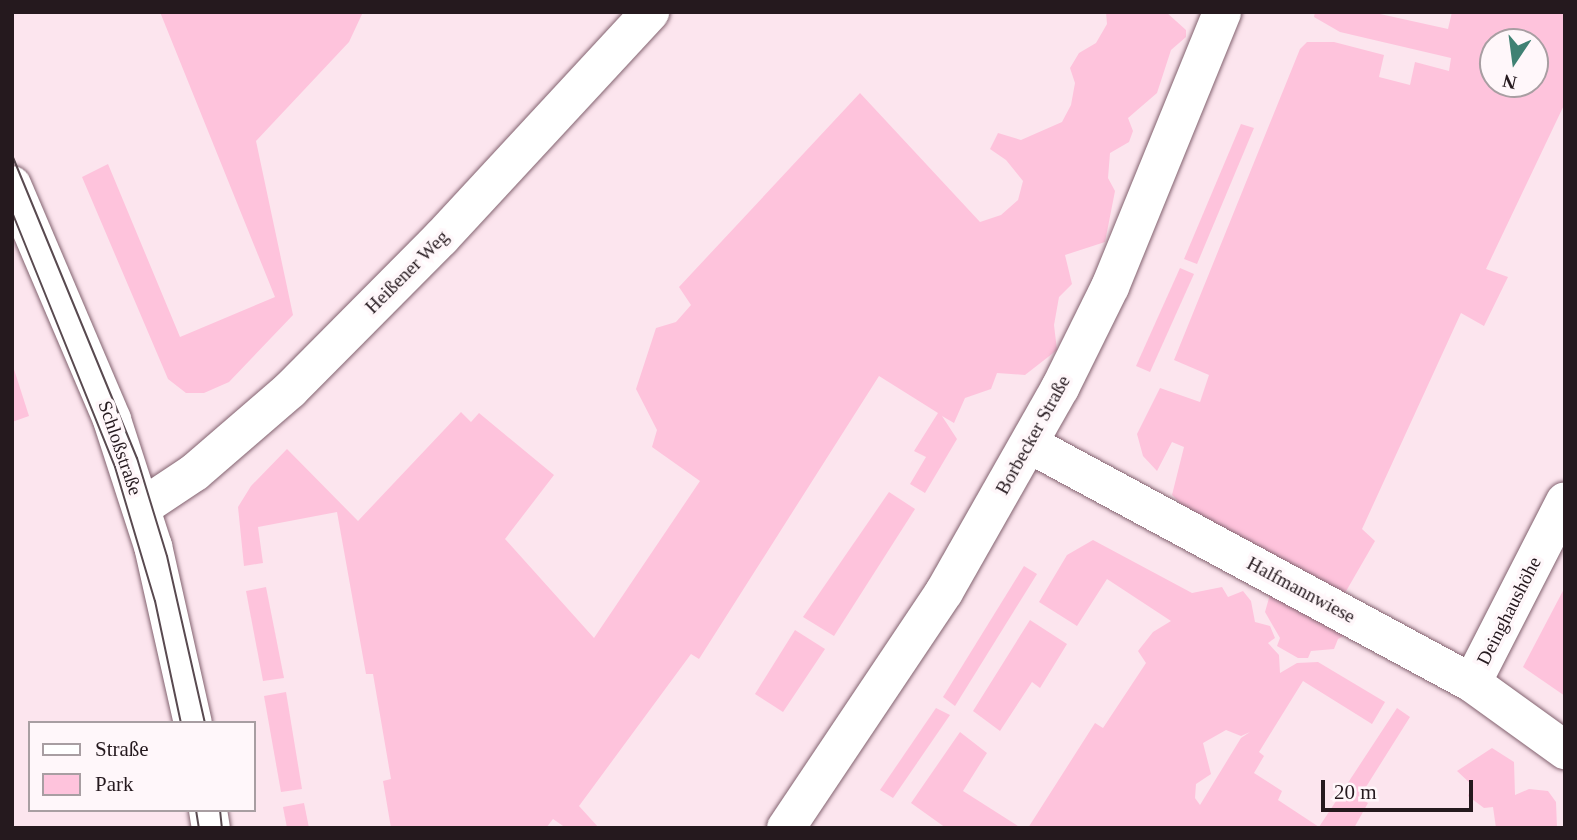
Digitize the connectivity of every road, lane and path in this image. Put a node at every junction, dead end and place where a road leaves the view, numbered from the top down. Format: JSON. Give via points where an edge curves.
{"nodes":[{"id":1,"x":650,"y":12,"type":"edge"},
{"id":2,"x":1222,"y":12,"type":"edge"},
{"id":3,"x":12,"y":185,"type":"edge"},
{"id":4,"x":1030,"y":444,"type":"junction"},
{"id":5,"x":1565,"y":501,"type":"edge"},
{"id":6,"x":141,"y":508,"type":"junction"},
{"id":7,"x":1472,"y":683,"type":"junction"},
{"id":8,"x":192,"y":721,"type":"edge"},
{"id":9,"x":1565,"y":750,"type":"edge"},
{"id":10,"x":786,"y":828,"type":"edge"}],
"edges":[{"from":1,"to":6,"type":"street","name":"Heißener Weg","via":[[441,239],[290,390],[195,472]]},
{"from":2,"to":4,"type":"street","name":"Borbecker Straße","via":[[1110,287]]},
{"from":3,"to":6,"type":"street","name":"Schloßstraße","via":[[97,382]]},
{"from":4,"to":7,"type":"street","name":"Halfmannwiese"},
{"from":4,"to":10,"type":"street","name":"Borbecker Straße","via":[[944,592]]},
{"from":5,"to":7,"type":"street","name":"Deinghaushöhe"},
{"from":6,"to":8,"type":"street","name":"Schloßstraße"},
{"from":7,"to":9,"type":"street","name":"Halfmannwiese"}]}
